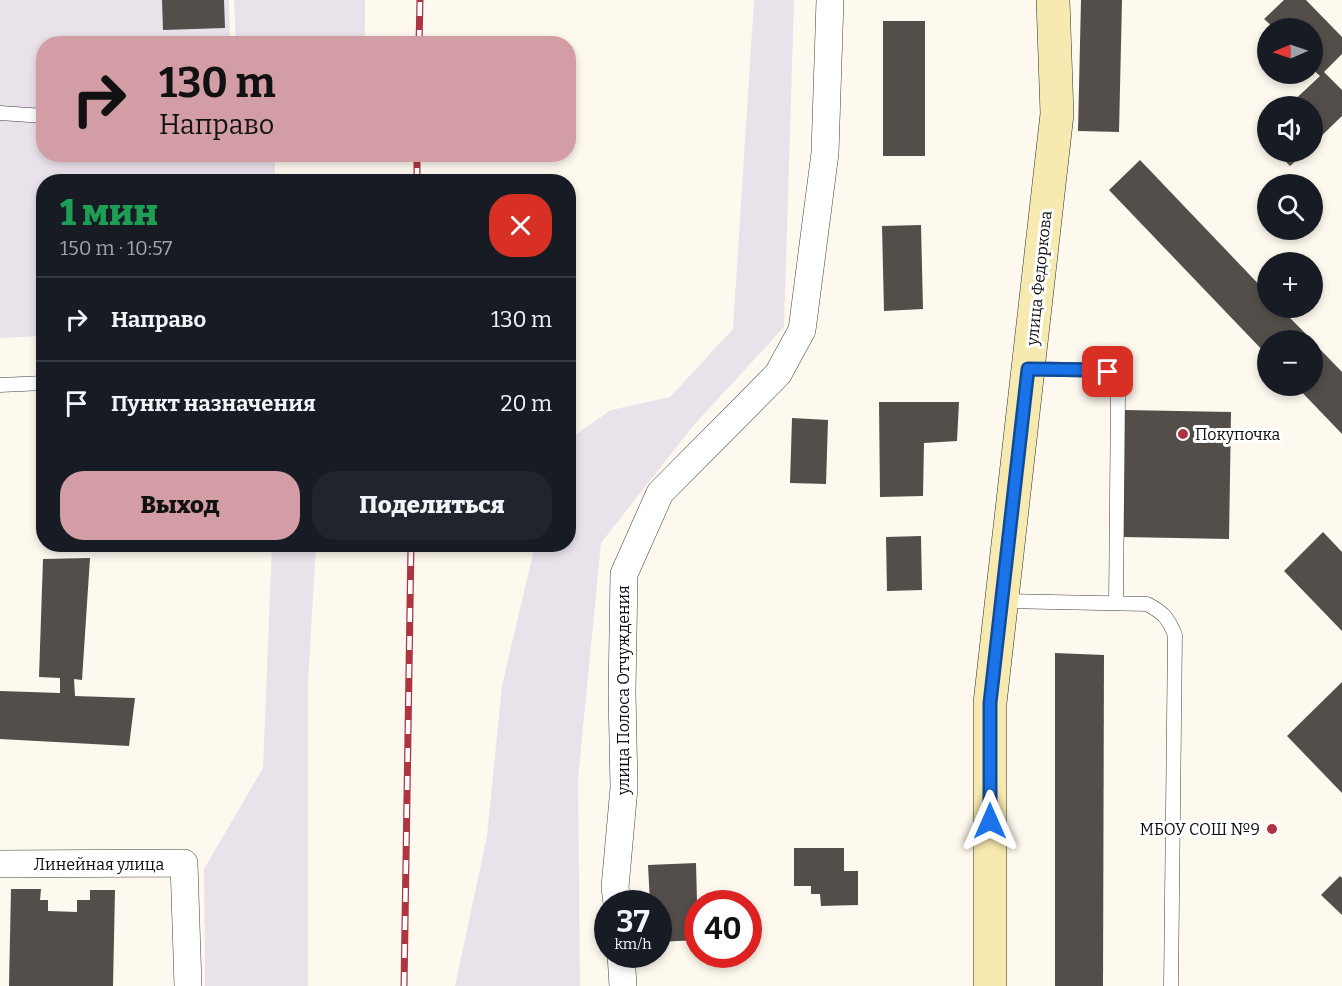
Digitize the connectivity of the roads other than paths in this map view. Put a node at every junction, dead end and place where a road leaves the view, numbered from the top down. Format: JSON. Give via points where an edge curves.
{"nodes":[{"id":1,"x":830,"y":0,"type":"edge"},
{"id":2,"x":1053,"y":0,"type":"edge"},
{"id":3,"x":0,"y":113,"type":"edge"},
{"id":4,"x":36,"y":115,"type":"edge"},
{"id":5,"x":1028,"y":369,"type":"junction"},
{"id":6,"x":36,"y":383,"type":"edge"},
{"id":7,"x":0,"y":385,"type":"edge"},
{"id":8,"x":1002,"y":601,"type":"junction"},
{"id":9,"x":1116,"y":603,"type":"junction"},
{"id":10,"x":0,"y":864,"type":"edge"},
{"id":11,"x":615,"y":890,"type":"edge"},
{"id":12,"x":621,"y":968,"type":"edge"},
{"id":13,"x":188,"y":986,"type":"edge"},
{"id":14,"x":622,"y":986,"type":"edge"},
{"id":15,"x":990,"y":986,"type":"edge"},
{"id":16,"x":1171,"y":986,"type":"edge"}],
"edges":[{"from":1,"to":11,"type":"street","name":"улица Полоса Отчуждения","via":[[825,153],[802,330],[778,374],[660,493],[624,574],[624,788]]},
{"from":2,"to":5,"type":"street","name":"улица Федоркова","via":[[1057,114]]},
{"from":3,"to":4,"type":"lane"},
{"from":5,"to":8,"type":"street","name":"улица Федоркова"},
{"from":5,"to":9,"type":"lane","via":[[1099,370],[1108,372],[1115,380]]},
{"from":6,"to":7,"type":"lane"},
{"from":8,"to":9,"type":"lane"},
{"from":8,"to":15,"type":"street","name":"улица Федоркова","via":[[990,703]]},
{"from":9,"to":16,"type":"lane","via":[[1147,604],[1162,612],[1175,635]]},
{"from":10,"to":13,"type":"street","name":"Линейная улица","via":[[184,863]]},
{"from":12,"to":14,"type":"street"}]}
